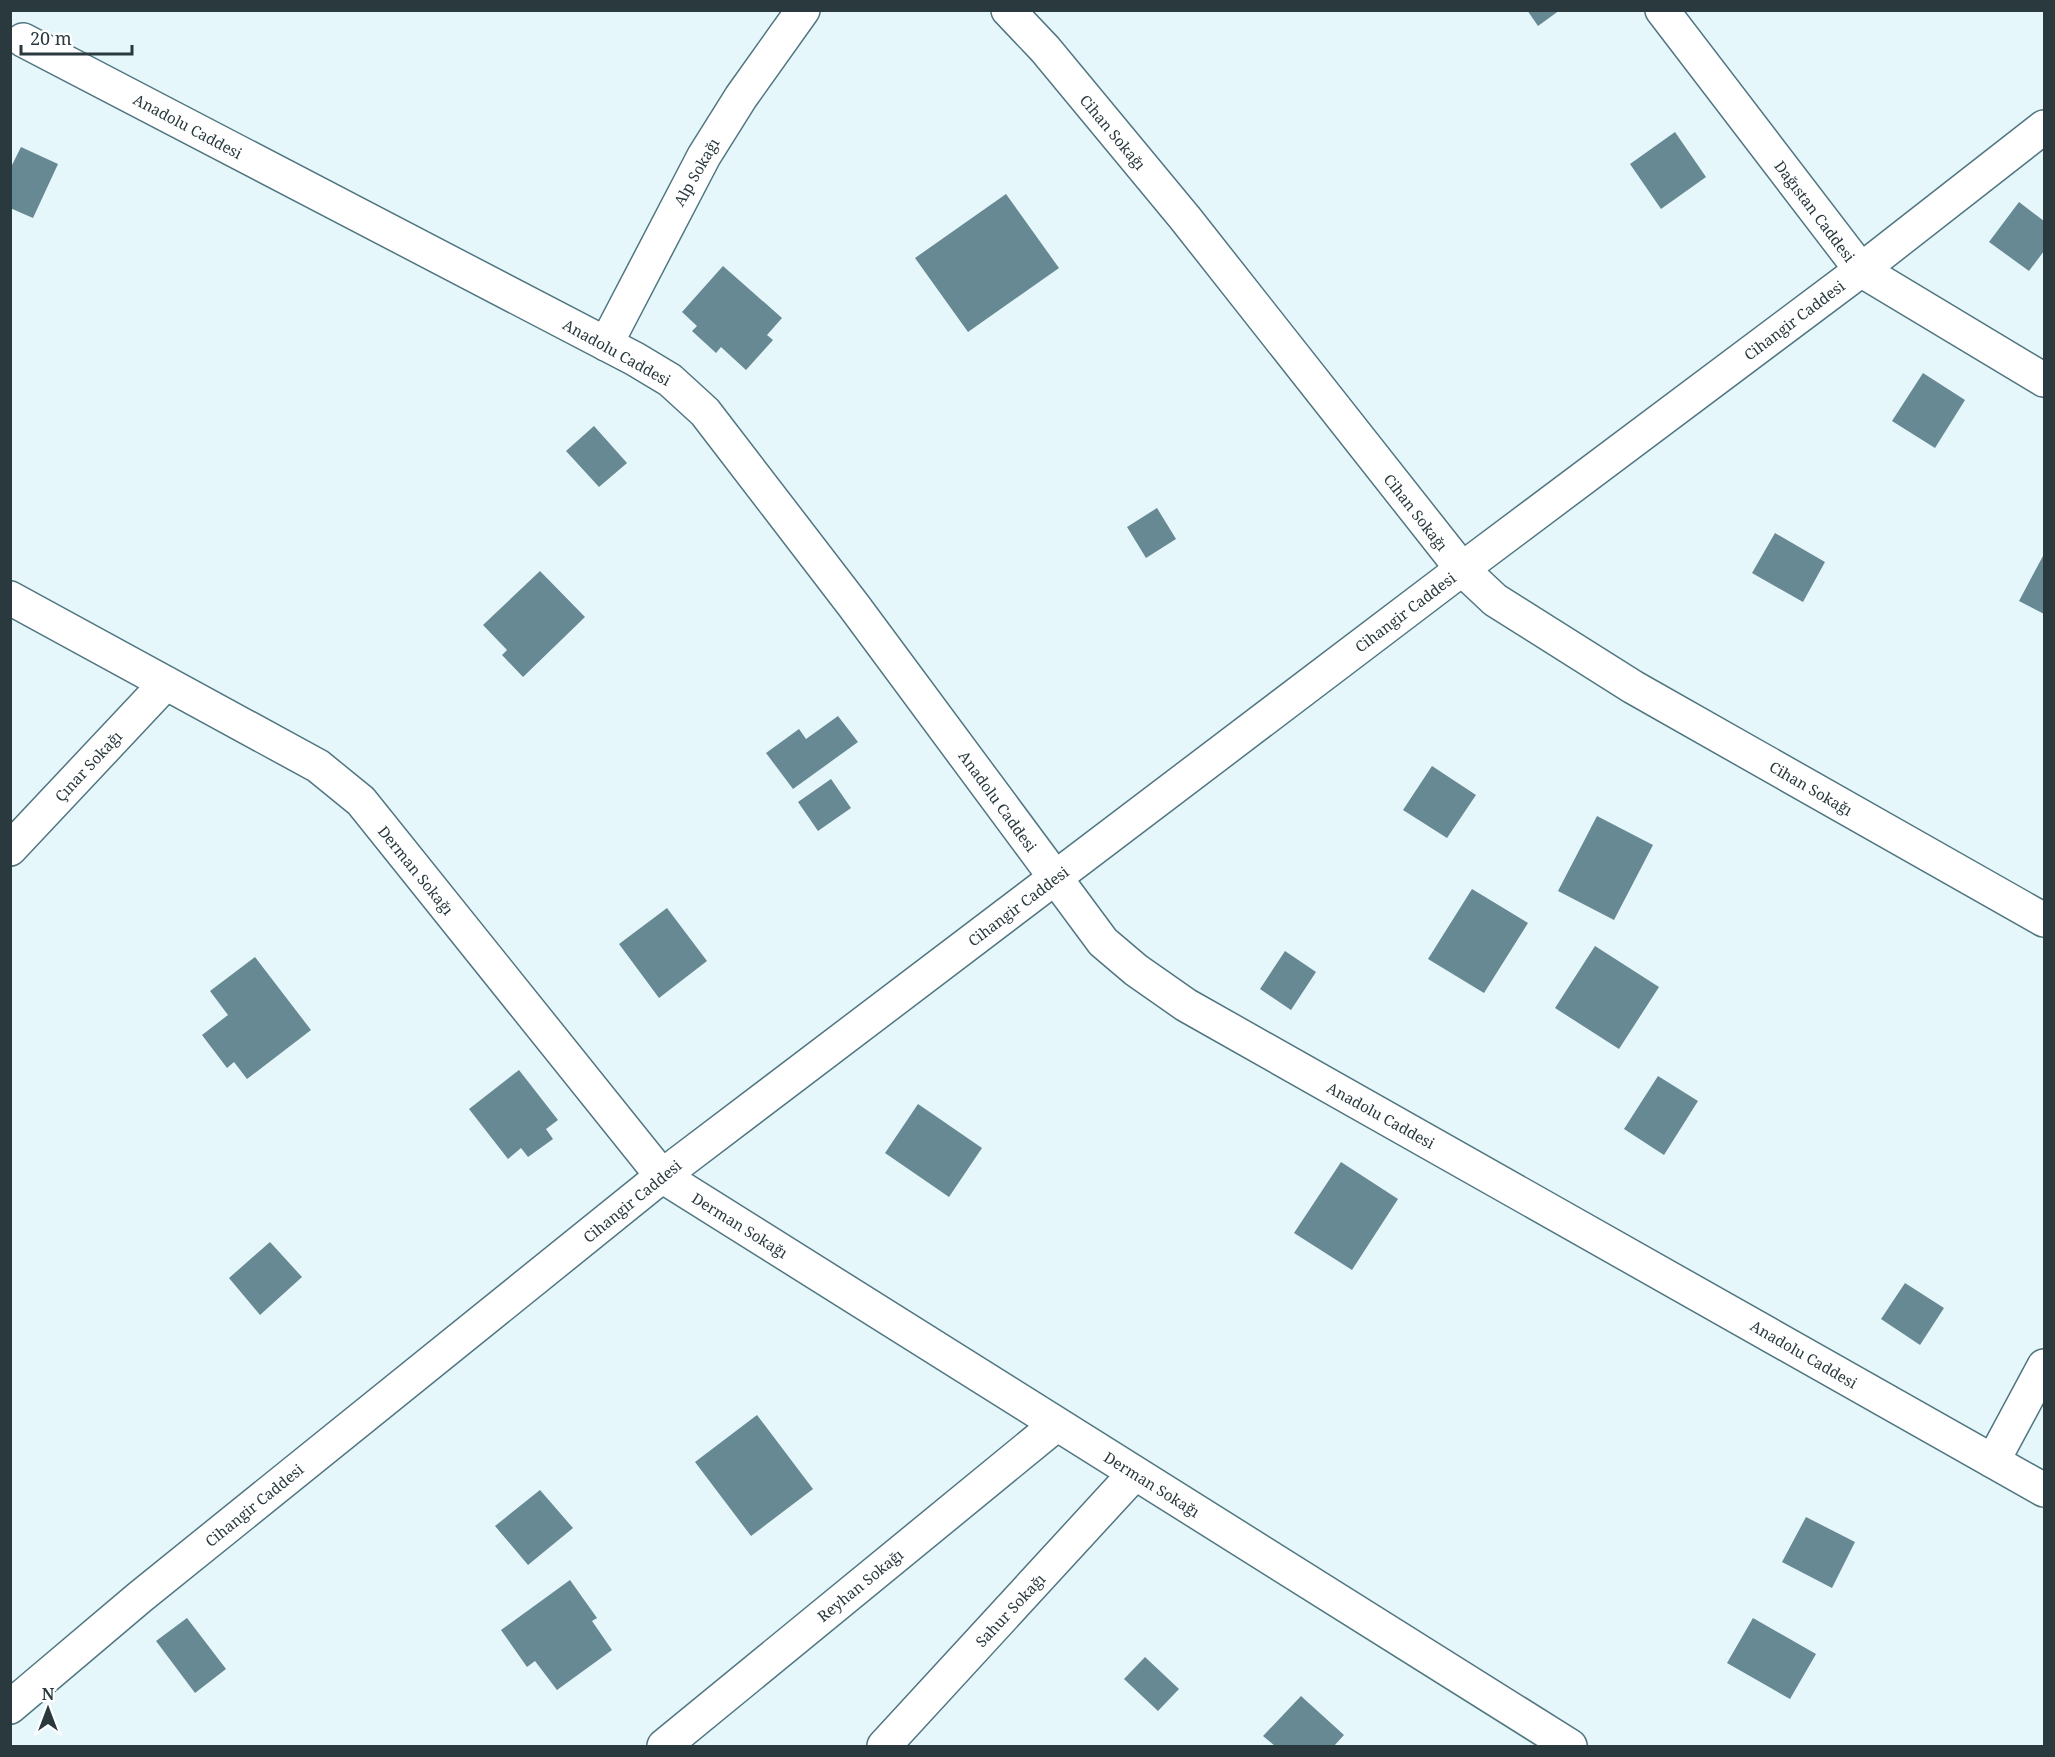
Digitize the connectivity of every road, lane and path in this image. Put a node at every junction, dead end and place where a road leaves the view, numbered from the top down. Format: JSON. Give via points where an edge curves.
{"nodes":[{"id":1,"x":803,"y":10,"type":"edge"},
{"id":2,"x":1008,"y":10,"type":"edge"},
{"id":3,"x":1662,"y":10,"type":"edge"},
{"id":4,"x":23,"y":39,"type":"dead end"},
{"id":5,"x":2044,"y":127,"type":"edge"},
{"id":6,"x":1861,"y":270,"type":"junction"},
{"id":7,"x":606,"y":344,"type":"junction"},
{"id":8,"x":2044,"y":381,"type":"edge"},
{"id":9,"x":1462,"y":569,"type":"junction"},
{"id":10,"x":10,"y":598,"type":"edge"},
{"id":11,"x":166,"y":683,"type":"junction"},
{"id":12,"x":10,"y":849,"type":"edge"},
{"id":13,"x":1054,"y":878,"type":"junction"},
{"id":14,"x":2044,"y":920,"type":"edge"},
{"id":15,"x":662,"y":1176,"type":"junction"},
{"id":16,"x":2044,"y":1366,"type":"edge"},
{"id":17,"x":1056,"y":1424,"type":"junction"},
{"id":18,"x":1993,"y":1461,"type":"junction"},
{"id":19,"x":1135,"y":1473,"type":"junction"},
{"id":20,"x":2044,"y":1490,"type":"edge"},
{"id":21,"x":10,"y":1707,"type":"edge"},
{"id":22,"x":1560,"y":1744,"type":"edge"},
{"id":23,"x":664,"y":1746,"type":"edge"},
{"id":24,"x":884,"y":1746,"type":"edge"}],
"edges":[{"from":1,"to":7,"type":"street","name":"Alp Sokağı","via":[[704,156]]},
{"from":2,"to":9,"type":"street","name":"Cihan Sokağı","via":[[1185,218]]},
{"from":3,"to":6,"type":"street","name":"Dağıstan Caddesi"},
{"from":4,"to":7,"type":"street","name":"Anadolu Caddesi"},
{"from":5,"to":6,"type":"street","name":"Cihangir Caddesi"},
{"from":6,"to":8,"type":"street","name":"Dağıstan Caddesi"},
{"from":6,"to":9,"type":"street","name":"Cihangir Caddesi"},
{"from":7,"to":13,"type":"street","name":"Anadolu Caddesi","via":[[670,380],[705,412]]},
{"from":9,"to":13,"type":"street","name":"Cihangir Caddesi"},
{"from":9,"to":14,"type":"street","name":"Cihan Sokağı","via":[[1495,600],[1633,687]]},
{"from":10,"to":11,"type":"street","name":"Derman Sokağı"},
{"from":11,"to":12,"type":"street","name":"Çınar Sokağı"},
{"from":11,"to":15,"type":"street","name":"Derman Sokağı","via":[[318,766],[361,801]]},
{"from":13,"to":15,"type":"street","name":"Cihangir Caddesi"},
{"from":13,"to":18,"type":"street","name":"Anadolu Caddesi","via":[[1102,942],[1186,1005]]},
{"from":15,"to":17,"type":"street","name":"Derman Sokağı"},
{"from":15,"to":21,"type":"street","name":"Cihangir Caddesi","via":[[140,1597]]},
{"from":16,"to":18,"type":"street"},
{"from":17,"to":19,"type":"street","name":"Derman Sokağı"},
{"from":17,"to":23,"type":"street","name":"Reyhan Sokağı"},
{"from":18,"to":20,"type":"street","name":"Anadolu Caddesi"},
{"from":19,"to":22,"type":"street","name":"Derman Sokağı"},
{"from":19,"to":24,"type":"street","name":"Sahur Sokağı"}]}
